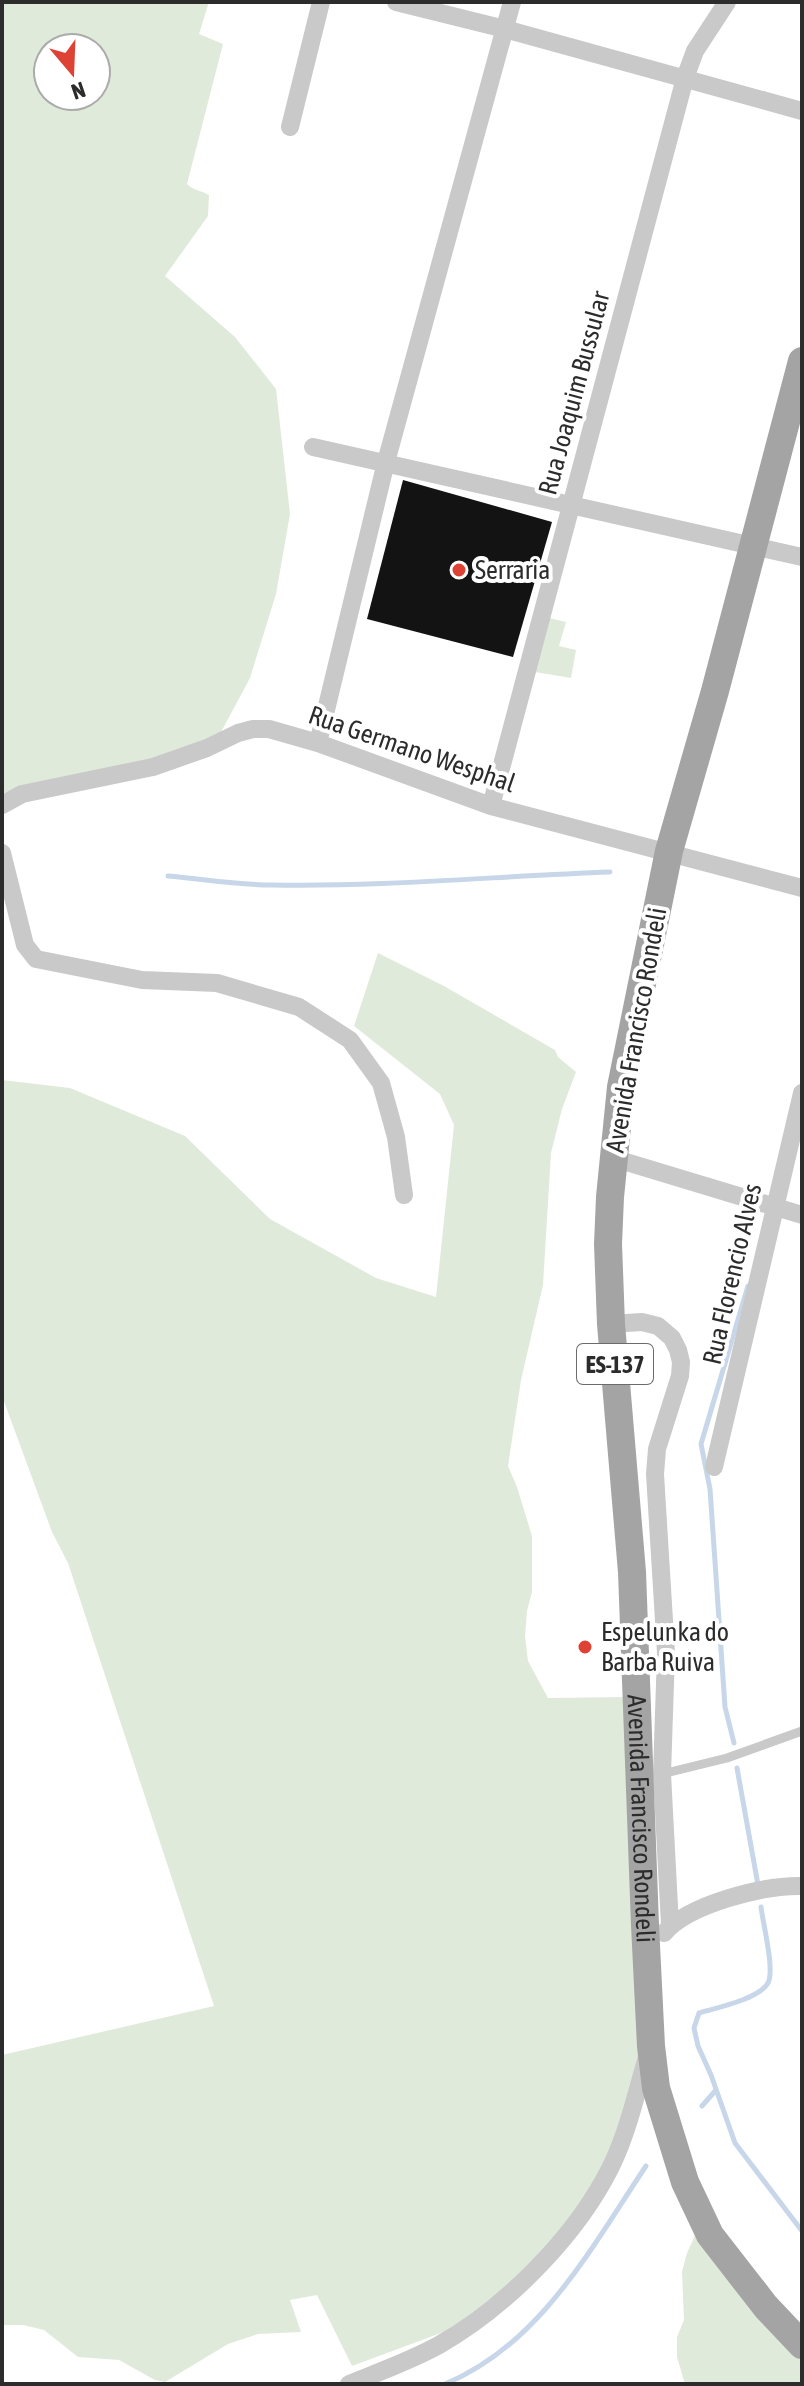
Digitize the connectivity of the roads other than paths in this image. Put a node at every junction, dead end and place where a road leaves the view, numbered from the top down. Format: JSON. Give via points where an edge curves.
{"nodes":[{"id":1,"x":321,"y":2,"type":"edge"},
{"id":2,"x":396,"y":2,"type":"edge"},
{"id":3,"x":512,"y":2,"type":"edge"},
{"id":4,"x":727,"y":2,"type":"edge"},
{"id":5,"x":505,"y":29,"type":"junction"},
{"id":6,"x":685,"y":78,"type":"junction"},
{"id":7,"x":802,"y":111,"type":"edge"},
{"id":8,"x":290,"y":127,"type":"dead end"},
{"id":9,"x":802,"y":361,"type":"edge"},
{"id":10,"x":313,"y":447,"type":"dead end"},
{"id":11,"x":386,"y":462,"type":"junction"},
{"id":12,"x":571,"y":504,"type":"junction"},
{"id":13,"x":754,"y":545,"type":"junction"},
{"id":14,"x":802,"y":557,"type":"edge"},
{"id":15,"x":318,"y":743,"type":"junction"},
{"id":16,"x":5,"y":802,"type":"edge"},
{"id":17,"x":491,"y":806,"type":"junction"},
{"id":18,"x":669,"y":851,"type":"junction"},
{"id":19,"x":2,"y":853,"type":"edge"},
{"id":20,"x":802,"y":888,"type":"edge"},
{"id":21,"x":802,"y":1093,"type":"edge"},
{"id":22,"x":613,"y":1158,"type":"junction"},
{"id":23,"x":404,"y":1195,"type":"dead end"},
{"id":24,"x":774,"y":1205,"type":"junction"},
{"id":25,"x":802,"y":1215,"type":"edge"},
{"id":26,"x":611,"y":1324,"type":"junction"},
{"id":27,"x":714,"y":1467,"type":"dead end"},
{"id":28,"x":802,"y":1731,"type":"edge"},
{"id":29,"x":662,"y":1774,"type":"junction"},
{"id":30,"x":802,"y":1886,"type":"edge"},
{"id":31,"x":670,"y":1925,"type":"junction"},
{"id":32,"x":646,"y":1953,"type":"junction"},
{"id":33,"x":651,"y":2046,"type":"junction"},
{"id":34,"x":802,"y":2345,"type":"edge"},
{"id":35,"x":349,"y":2384,"type":"edge"}],
"edges":[{"from":1,"to":8,"type":"street"},
{"from":2,"to":5,"type":"street"},
{"from":3,"to":5,"type":"street"},
{"from":4,"to":6,"type":"street","name":"Rua Joaquim Bussular","via":[[695,51]]},
{"from":5,"to":6,"type":"street"},
{"from":5,"to":11,"type":"street"},
{"from":6,"to":7,"type":"street"},
{"from":6,"to":12,"type":"street","name":"Rua Joaquim Bussular"},
{"from":9,"to":13,"type":"main road","name":"Avenida Francisco Rondeli","number":"ES-137"},
{"from":10,"to":11,"type":"street"},
{"from":11,"to":12,"type":"street"},
{"from":11,"to":15,"type":"street"},
{"from":12,"to":13,"type":"street"},
{"from":12,"to":17,"type":"street","name":"Rua Joaquim Bussular"},
{"from":13,"to":14,"type":"street"},
{"from":13,"to":18,"type":"main road","name":"Avenida Francisco Rondeli","number":"ES-137"},
{"from":15,"to":16,"type":"street","name":"Rua Germano Wesphal","via":[[253,729],[153,767]]},
{"from":15,"to":17,"type":"street","name":"Rua Germano Wesphal"},
{"from":17,"to":18,"type":"street","name":"Rua Germano Wesphal"},
{"from":18,"to":20,"type":"street","name":"Rua Germano Wesphal"},
{"from":18,"to":22,"type":"main road","name":"Avenida Francisco Rondeli","number":"ES-137","via":[[621,1087]]},
{"from":19,"to":23,"type":"street","via":[[25,945],[36,959],[142,980],[217,983],[299,1007],[350,1040],[381,1083]]},
{"from":21,"to":24,"type":"street","name":"Rua Florencio Alves"},
{"from":22,"to":24,"type":"street"},
{"from":22,"to":26,"type":"main road","name":"Avenida Francisco Rondeli","number":"ES-137"},
{"from":24,"to":25,"type":"street"},
{"from":24,"to":27,"type":"street","name":"Rua Florencio Alves"},
{"from":26,"to":29,"type":"street","via":[[658,1326],[672,1338],[681,1362],[655,1474],[666,1653]]},
{"from":26,"to":32,"type":"main road","name":"Avenida Francisco Rondeli","number":"ES-137","via":[[632,1572]]},
{"from":28,"to":29,"type":"lane"},
{"from":29,"to":31,"type":"street"},
{"from":30,"to":31,"type":"street","via":[[766,1889],[707,1906]]},
{"from":31,"to":32,"type":"street"},
{"from":32,"to":33,"type":"main road","name":"Avenida Francisco Rondeli","number":"ES-137"},
{"from":33,"to":34,"type":"main road","name":"Avenida Francisco Rondeli","number":"ES-137","via":[[671,2141],[699,2215],[733,2267]]},
{"from":33,"to":35,"type":"street","via":[[606,2177],[543,2265],[441,2344]]}]}
